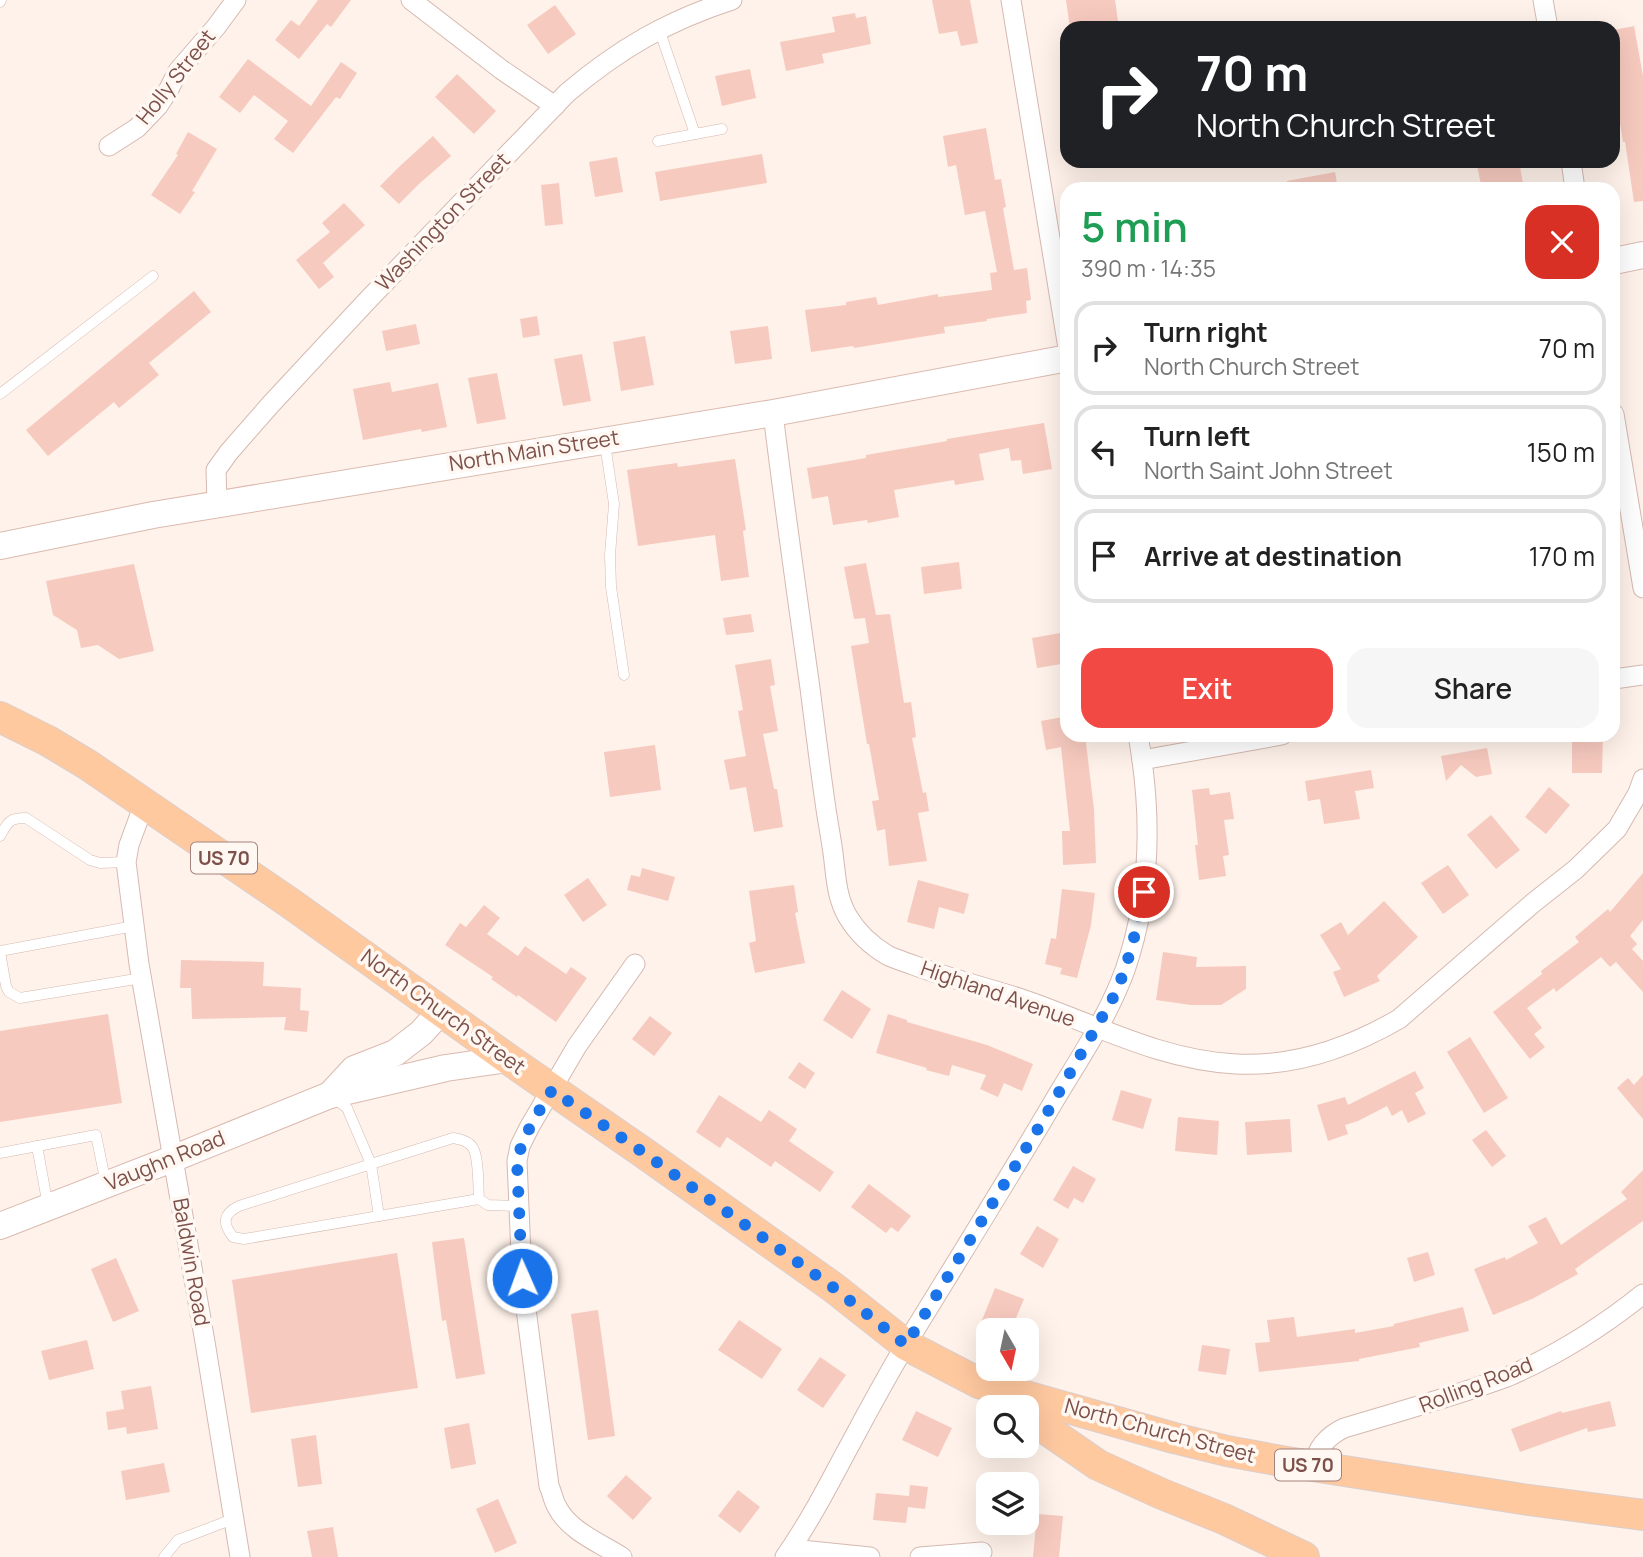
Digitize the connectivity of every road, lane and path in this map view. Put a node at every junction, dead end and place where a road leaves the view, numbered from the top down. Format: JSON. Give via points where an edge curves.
{"nodes":[{"id":1,"x":236,"y":0,"type":"edge"},
{"id":2,"x":411,"y":0,"type":"edge"},
{"id":3,"x":732,"y":0,"type":"edge"},
{"id":4,"x":1011,"y":0,"type":"edge"},
{"id":5,"x":1543,"y":0,"type":"edge"},
{"id":6,"x":1547,"y":21,"type":"edge"},
{"id":7,"x":659,"y":29,"type":"junction"},
{"id":8,"x":555,"y":106,"type":"junction"},
{"id":9,"x":722,"y":128,"type":"dead end"},
{"id":10,"x":695,"y":134,"type":"junction"},
{"id":11,"x":658,"y":141,"type":"dead end"},
{"id":12,"x":109,"y":146,"type":"dead end"},
{"id":13,"x":1643,"y":255,"type":"edge"},
{"id":14,"x":1620,"y":260,"type":"edge"},
{"id":15,"x":153,"y":276,"type":"dead end"},
{"id":16,"x":1060,"y":299,"type":"edge"},
{"id":17,"x":1060,"y":359,"type":"edge"},
{"id":18,"x":0,"y":394,"type":"edge"},
{"id":19,"x":773,"y":412,"type":"junction"},
{"id":20,"x":604,"y":440,"type":"junction"},
{"id":21,"x":1620,"y":450,"type":"edge"},
{"id":22,"x":217,"y":503,"type":"junction"},
{"id":23,"x":0,"y":546,"type":"edge"},
{"id":24,"x":1643,"y":588,"type":"edge"},
{"id":25,"x":624,"y":675,"type":"dead end"},
{"id":26,"x":1643,"y":675,"type":"edge"},
{"id":27,"x":1620,"y":678,"type":"edge"},
{"id":28,"x":0,"y":717,"type":"edge"},
{"id":29,"x":1139,"y":742,"type":"edge"},
{"id":30,"x":1243,"y":742,"type":"edge"},
{"id":31,"x":1142,"y":760,"type":"junction"},
{"id":32,"x":1643,"y":779,"type":"edge"},
{"id":33,"x":144,"y":804,"type":"junction"},
{"id":34,"x":0,"y":836,"type":"edge"},
{"id":35,"x":126,"y":862,"type":"junction"},
{"id":36,"x":134,"y":926,"type":"junction"},
{"id":37,"x":0,"y":952,"type":"edge"},
{"id":38,"x":635,"y":964,"type":"dead end"},
{"id":39,"x":142,"y":978,"type":"junction"},
{"id":40,"x":441,"y":1011,"type":"junction"},
{"id":41,"x":1097,"y":1029,"type":"junction"},
{"id":42,"x":508,"y":1059,"type":"junction"},
{"id":43,"x":552,"y":1090,"type":"junction"},
{"id":44,"x":330,"y":1095,"type":"junction"},
{"id":45,"x":37,"y":1146,"type":"junction"},
{"id":46,"x":0,"y":1153,"type":"edge"},
{"id":47,"x":172,"y":1159,"type":"junction"},
{"id":48,"x":371,"y":1164,"type":"junction"},
{"id":49,"x":107,"y":1184,"type":"junction"},
{"id":50,"x":479,"y":1199,"type":"junction"},
{"id":51,"x":519,"y":1206,"type":"junction"},
{"id":52,"x":48,"y":1207,"type":"junction"},
{"id":53,"x":379,"y":1216,"type":"junction"},
{"id":54,"x":0,"y":1226,"type":"edge"},
{"id":55,"x":1643,"y":1294,"type":"edge"},
{"id":56,"x":906,"y":1345,"type":"junction"},
{"id":57,"x":979,"y":1383,"type":"junction"},
{"id":58,"x":996,"y":1395,"type":"edge"},
{"id":59,"x":1039,"y":1424,"type":"edge"},
{"id":60,"x":1313,"y":1466,"type":"junction"},
{"id":61,"x":1643,"y":1514,"type":"edge"},
{"id":62,"x":233,"y":1519,"type":"junction"},
{"id":63,"x":982,"y":1552,"type":"dead end"},
{"id":64,"x":788,"y":1553,"type":"edge"},
{"id":65,"x":164,"y":1557,"type":"edge"},
{"id":66,"x":240,"y":1557,"type":"edge"},
{"id":67,"x":622,"y":1557,"type":"edge"},
{"id":68,"x":870,"y":1557,"type":"edge"},
{"id":69,"x":920,"y":1557,"type":"edge"},
{"id":70,"x":1304,"y":1557,"type":"edge"}],
"edges":[{"from":1,"to":12,"type":"street","name":"Holly Street","via":[[178,71],[158,106],[137,128]]},
{"from":2,"to":8,"type":"street"},
{"from":3,"to":7,"type":"street","name":"Washington Street"},
{"from":4,"to":16,"type":"street"},
{"from":5,"to":6,"type":"street"},
{"from":7,"to":8,"type":"street","name":"Washington Street","via":[[594,71]]},
{"from":7,"to":10,"type":"lane"},
{"from":8,"to":22,"type":"street","name":"Washington Street","via":[[229,452],[216,470]]},
{"from":9,"to":10,"type":"lane"},
{"from":10,"to":11,"type":"lane"},
{"from":13,"to":14,"type":"street"},
{"from":15,"to":18,"type":"lane"},
{"from":17,"to":19,"type":"street","name":"North Main Street"},
{"from":19,"to":20,"type":"street","name":"North Main Street"},
{"from":19,"to":41,"type":"street","name":"Highland Avenue","via":[[836,887],[848,918],[888,956],[1051,1009]]},
{"from":20,"to":22,"type":"street","name":"North Main Street"},
{"from":20,"to":25,"type":"lane","via":[[614,504],[611,587]]},
{"from":21,"to":24,"type":"street"},
{"from":22,"to":23,"type":"street","name":"North Main Street"},
{"from":26,"to":27,"type":"street"},
{"from":28,"to":33,"type":"main road","name":"North Church Street","number":"US 70","via":[[78,759]]},
{"from":29,"to":31,"type":"street"},
{"from":30,"to":31,"type":"street"},
{"from":31,"to":41,"type":"street","via":[[1146,786],[1144,892],[1125,970]]},
{"from":32,"to":41,"type":"street","name":"Highland Avenue","via":[[1616,829],[1576,869],[1399,1019],[1375,1034],[1308,1058],[1237,1064],[1195,1060]]},
{"from":33,"to":35,"type":"street","name":"Baldwin Road"},
{"from":33,"to":40,"type":"main road","name":"North Church Street","number":"US 70"},
{"from":34,"to":35,"type":"lane","via":[[7,822],[26,818],[90,860]]},
{"from":35,"to":36,"type":"street","name":"Baldwin Road"},
{"from":36,"to":37,"type":"lane"},
{"from":36,"to":39,"type":"street","name":"Baldwin Road"},
{"from":37,"to":39,"type":"lane","via":[[9,992],[20,998]]},
{"from":38,"to":43,"type":"street","via":[[576,1046]]},
{"from":39,"to":47,"type":"street","name":"Baldwin Road"},
{"from":40,"to":42,"type":"main road","name":"North Church Street","number":"US 70"},
{"from":40,"to":44,"type":"street","name":"Vaughn Road","via":[[395,1053],[354,1069]]},
{"from":41,"to":56,"type":"street"},
{"from":42,"to":43,"type":"main road","name":"North Church Street","number":"US 70"},
{"from":42,"to":44,"type":"street","name":"Vaughn Road","via":[[434,1070]]},
{"from":43,"to":51,"type":"street","via":[[520,1146]]},
{"from":43,"to":56,"type":"main road","name":"North Church Street","number":"US 70","via":[[834,1288]]},
{"from":44,"to":47,"type":"street","name":"Vaughn Road"},
{"from":44,"to":48,"type":"lane","via":[[347,1108]]},
{"from":45,"to":46,"type":"lane"},
{"from":45,"to":49,"type":"lane","via":[[96,1135]]},
{"from":45,"to":52,"type":"lane"},
{"from":47,"to":49,"type":"street","name":"Vaughn Road"},
{"from":47,"to":62,"type":"street","name":"Baldwin Road"},
{"from":48,"to":50,"type":"lane","via":[[461,1139],[472,1146],[476,1156]]},
{"from":48,"to":53,"type":"lane"},
{"from":48,"to":53,"type":"lane","via":[[239,1206],[226,1215],[226,1223],[233,1237],[244,1239]]},
{"from":49,"to":52,"type":"street","name":"Vaughn Road"},
{"from":50,"to":51,"type":"lane","via":[[488,1205]]},
{"from":50,"to":53,"type":"lane"},
{"from":51,"to":67,"type":"street","via":[[522,1278],[549,1486],[556,1506],[574,1527]]},
{"from":52,"to":54,"type":"street","name":"Vaughn Road"},
{"from":55,"to":60,"type":"street","name":"Rolling Road","via":[[1575,1341],[1505,1377],[1333,1433],[1321,1445]]},
{"from":56,"to":57,"type":"main road","name":"North Church Street","number":"US 70"},
{"from":56,"to":64,"type":"street"},
{"from":57,"to":58,"type":"main road","number":"US 70"},
{"from":57,"to":60,"type":"main road","name":"North Church Street","number":"US 70","via":[[1227,1451]]},
{"from":59,"to":70,"type":"main road","via":[[1098,1465]]},
{"from":60,"to":61,"type":"main road","name":"North Church Street","number":"US 70"},
{"from":62,"to":65,"type":"lane","via":[[178,1540]]},
{"from":62,"to":66,"type":"street","name":"Baldwin Road"},
{"from":63,"to":69,"type":"street"},
{"from":64,"to":68,"type":"street"}]}
